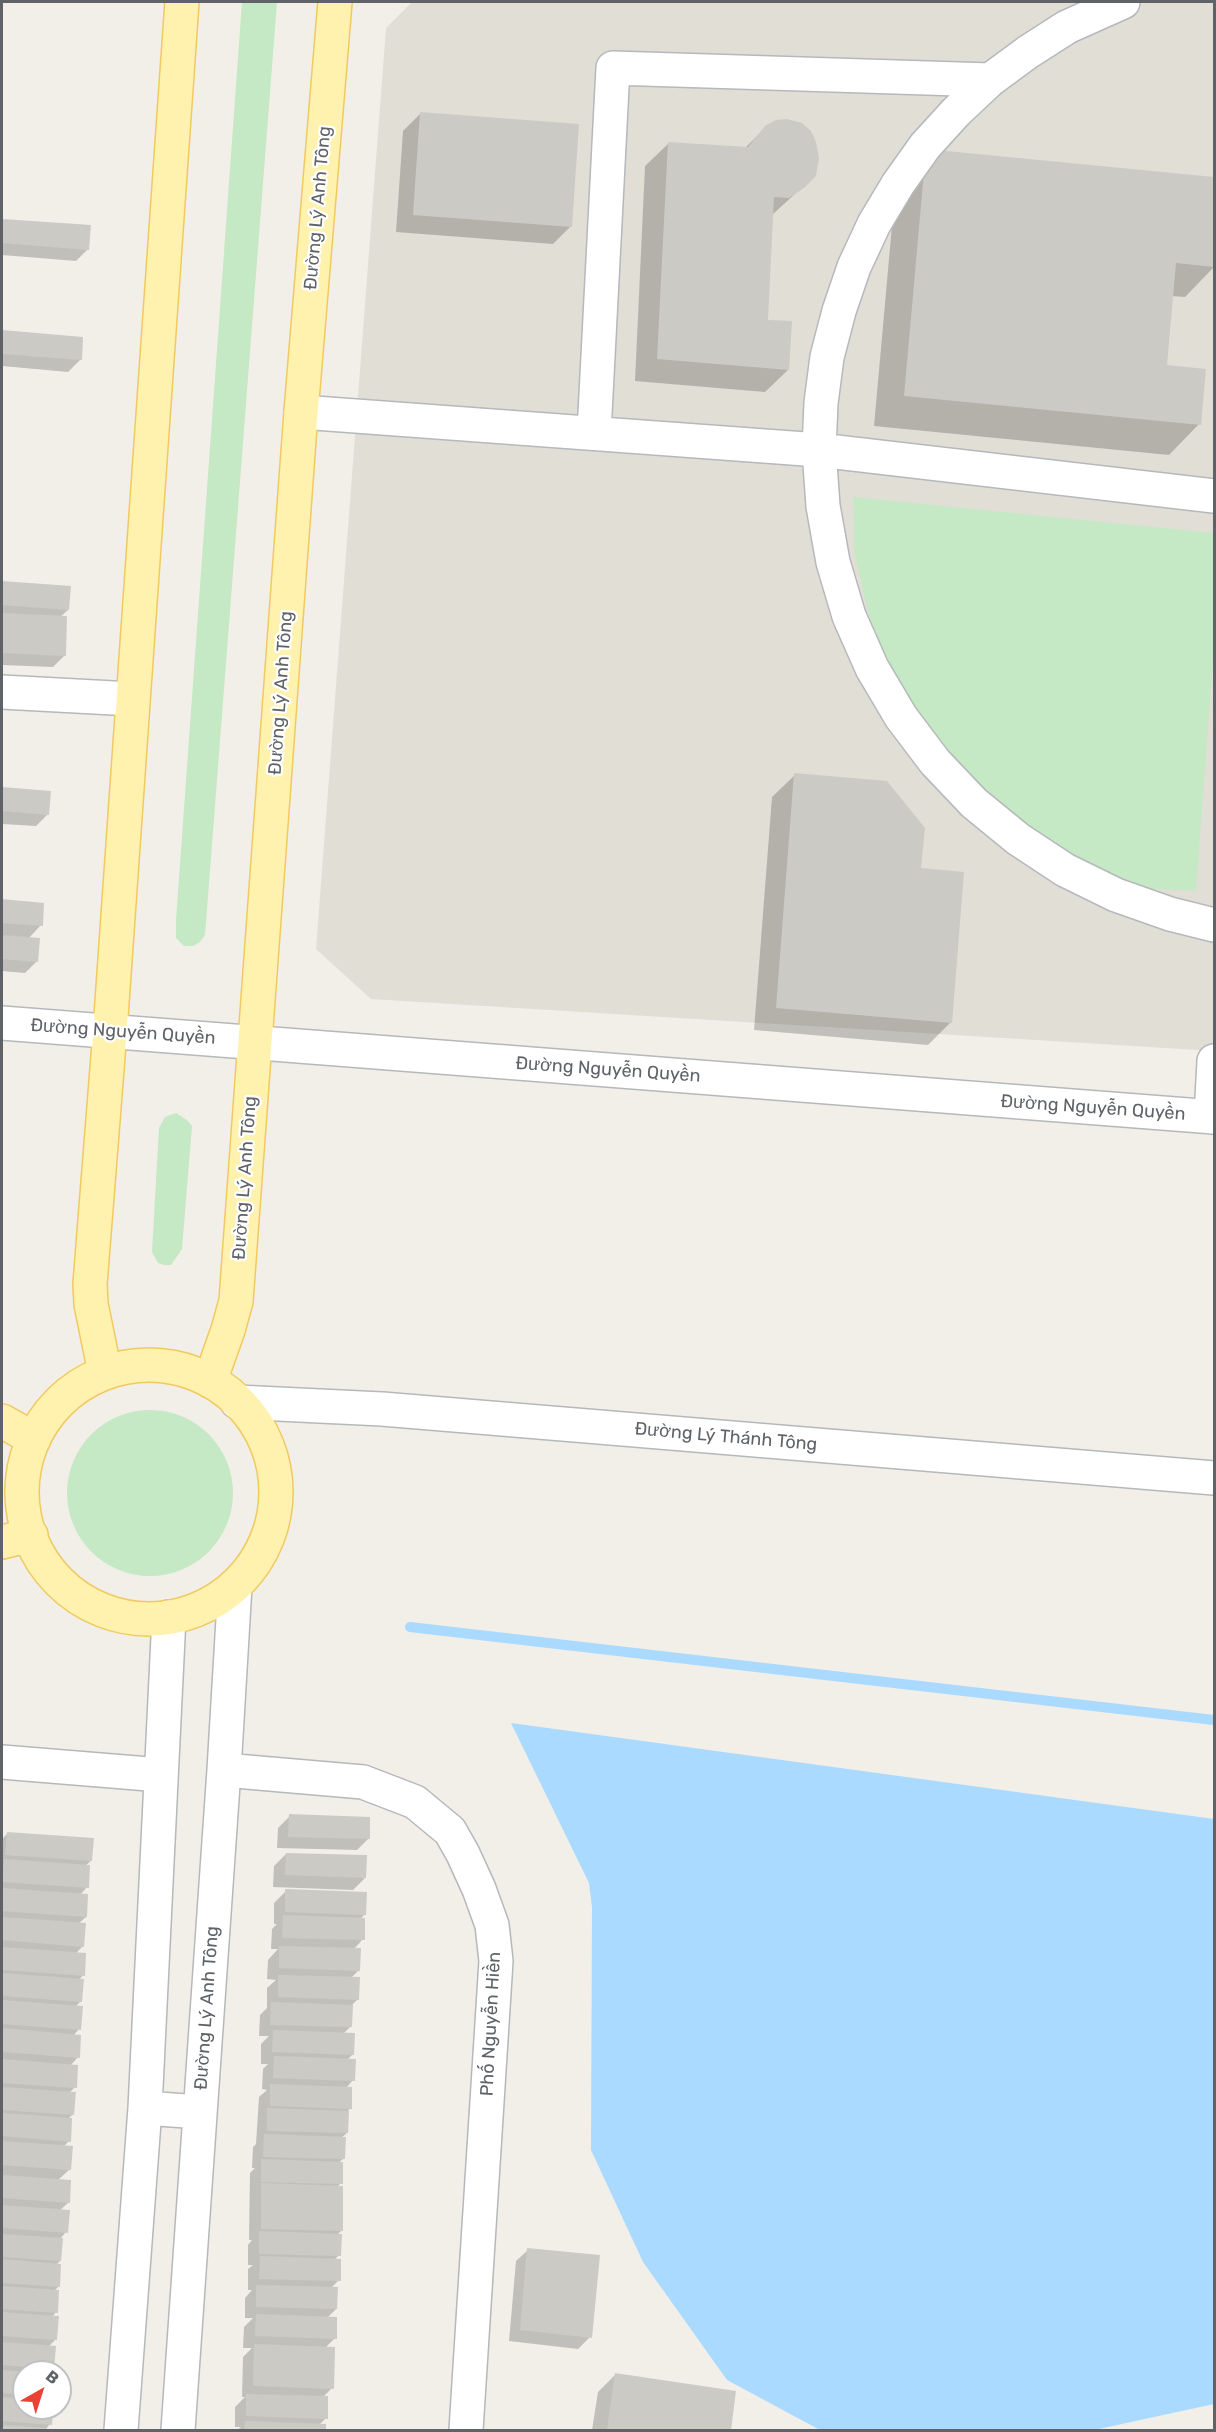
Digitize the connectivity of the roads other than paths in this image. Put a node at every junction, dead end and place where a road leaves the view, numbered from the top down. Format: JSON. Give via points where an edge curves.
{"nodes":[{"id":1,"x":182,"y":2,"type":"edge"},
{"id":2,"x":335,"y":2,"type":"edge"},
{"id":3,"x":1123,"y":2,"type":"edge"},
{"id":4,"x":990,"y":80,"type":"junction"},
{"id":5,"x":301,"y":412,"type":"junction"},
{"id":6,"x":594,"y":432,"type":"junction"},
{"id":7,"x":819,"y":450,"type":"junction"},
{"id":8,"x":1215,"y":495,"type":"edge"},
{"id":9,"x":2,"y":692,"type":"edge"},
{"id":10,"x":132,"y":699,"type":"junction"},
{"id":11,"x":1215,"y":925,"type":"edge"},
{"id":12,"x":2,"y":1023,"type":"edge"},
{"id":13,"x":110,"y":1031,"type":"junction"},
{"id":14,"x":255,"y":1042,"type":"junction"},
{"id":15,"x":1215,"y":1061,"type":"edge"},
{"id":16,"x":1213,"y":1117,"type":"edge"},
{"id":17,"x":105,"y":1373,"type":"junction"},
{"id":18,"x":210,"y":1381,"type":"junction"},
{"id":19,"x":237,"y":1401,"type":"junction"},
{"id":20,"x":2,"y":1421,"type":"edge"},
{"id":21,"x":34,"y":1438,"type":"junction"},
{"id":22,"x":1214,"y":1469,"type":"edge"},
{"id":23,"x":16,"y":1539,"type":"edge"},
{"id":24,"x":235,"y":1586,"type":"junction"},
{"id":25,"x":169,"y":1617,"type":"junction"},
{"id":26,"x":2,"y":1762,"type":"edge"},
{"id":27,"x":225,"y":1770,"type":"junction"},
{"id":28,"x":161,"y":1775,"type":"junction"},
{"id":29,"x":145,"y":2108,"type":"junction"},
{"id":30,"x":200,"y":2112,"type":"junction"},
{"id":31,"x":121,"y":2430,"type":"edge"},
{"id":32,"x":178,"y":2430,"type":"edge"},
{"id":33,"x":466,"y":2430,"type":"edge"}],
"edges":[{"from":1,"to":10,"type":"main road"},
{"from":2,"to":5,"type":"main road","name":"Đường Lý Anh Tông"},
{"from":3,"to":4,"type":"street","via":[[1067,27]]},
{"from":4,"to":6,"type":"street","via":[[614,68]]},
{"from":4,"to":7,"type":"street","via":[[925,146],[898,184],[854,267],[827,357]]},
{"from":5,"to":6,"type":"street"},
{"from":5,"to":14,"type":"main road","name":"Đường Lý Anh Tông"},
{"from":6,"to":7,"type":"street"},
{"from":7,"to":8,"type":"street"},
{"from":7,"to":11,"type":"street","via":[[832,562],[849,616],[883,688],[935,762],[974,804],[1065,870],[1116,895]]},
{"from":9,"to":10,"type":"street"},
{"from":10,"to":13,"type":"main road"},
{"from":12,"to":13,"type":"street","name":"Đường Nguyễn Quyền"},
{"from":13,"to":14,"type":"street","name":"Đường Nguyễn Quyền"},
{"from":13,"to":17,"type":"main road","via":[[90,1284]]},
{"from":14,"to":16,"type":"street","name":"Đường Nguyễn Quyền"},
{"from":14,"to":18,"type":"main road","name":"Đường Lý Anh Tông","via":[[236,1301]]},
{"from":15,"to":16,"type":"street"},
{"from":17,"to":18,"type":"main road","via":[[132,1366],[160,1366]]},
{"from":17,"to":21,"type":"main road","via":[[58,1403]]},
{"from":18,"to":19,"type":"main road"},
{"from":19,"to":22,"type":"street","name":"Đường Lý Thánh Tông"},
{"from":19,"to":24,"type":"main road","via":[[253,1419],[268,1449],[276,1495],[267,1539]]},
{"from":20,"to":21,"type":"main road"},
{"from":21,"to":23,"type":"main road","via":[[25,1465],[24,1508]]},
{"from":23,"to":25,"type":"main road","via":[[36,1548],[51,1572],[99,1608],[123,1616]]},
{"from":24,"to":25,"type":"main road","via":[[207,1606]]},
{"from":24,"to":27,"type":"street","name":"Đường Lý Anh Tông"},
{"from":25,"to":28,"type":"street"},
{"from":26,"to":28,"type":"street"},
{"from":27,"to":30,"type":"street","name":"Đường Lý Anh Tông"},
{"from":27,"to":33,"type":"street","name":"Phố Nguyễn Hiền","via":[[363,1782],[415,1802],[450,1831],[492,1925],[496,1961]]},
{"from":28,"to":29,"type":"street"},
{"from":29,"to":30,"type":"street"},
{"from":29,"to":31,"type":"street"},
{"from":30,"to":32,"type":"street","name":"Đường Lý Anh Tông"}]}
